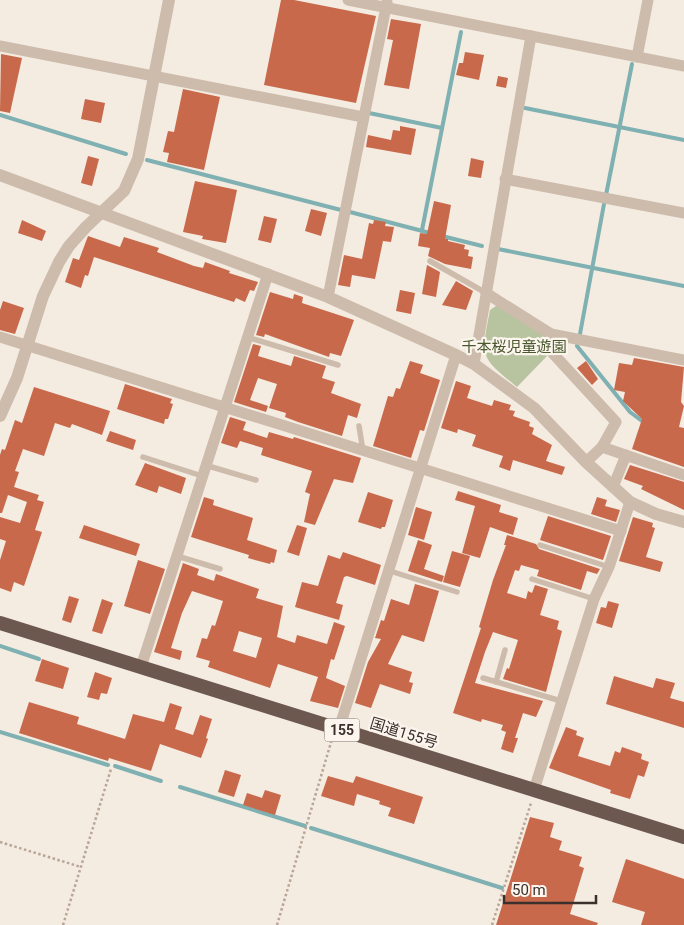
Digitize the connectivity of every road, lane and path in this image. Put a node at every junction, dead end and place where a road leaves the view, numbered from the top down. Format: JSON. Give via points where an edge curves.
{"nodes":[{"id":1,"x":169,"y":0,"type":"edge"},
{"id":2,"x":348,"y":0,"type":"edge"},
{"id":3,"x":648,"y":0,"type":"edge"},
{"id":4,"x":387,"y":4,"type":"edge"},
{"id":5,"x":531,"y":36,"type":"junction"},
{"id":6,"x":0,"y":46,"type":"edge"},
{"id":7,"x":637,"y":57,"type":"junction"},
{"id":8,"x":684,"y":66,"type":"edge"},
{"id":9,"x":155,"y":76,"type":"junction"},
{"id":10,"x":363,"y":118,"type":"junction"},
{"id":11,"x":0,"y":175,"type":"edge"},
{"id":12,"x":505,"y":179,"type":"junction"},
{"id":13,"x":102,"y":213,"type":"junction"},
{"id":14,"x":684,"y":214,"type":"edge"},
{"id":15,"x":430,"y":261,"type":"dead end"},
{"id":16,"x":268,"y":274,"type":"junction"},
{"id":17,"x":486,"y":293,"type":"junction"},
{"id":18,"x":328,"y":297,"type":"junction"},
{"id":19,"x":551,"y":334,"type":"junction"},
{"id":20,"x":0,"y":337,"type":"edge"},
{"id":21,"x":247,"y":337,"type":"junction"},
{"id":22,"x":28,"y":346,"type":"junction"},
{"id":23,"x":456,"y":355,"type":"junction"},
{"id":24,"x":684,"y":360,"type":"edge"},
{"id":25,"x":474,"y":364,"type":"junction"},
{"id":26,"x":338,"y":365,"type":"dead end"},
{"id":27,"x":223,"y":407,"type":"junction"},
{"id":28,"x":0,"y":416,"type":"edge"},
{"id":29,"x":359,"y":426,"type":"dead end"},
{"id":30,"x":602,"y":447,"type":"junction"},
{"id":31,"x":363,"y":451,"type":"junction"},
{"id":32,"x":626,"y":455,"type":"junction"},
{"id":33,"x":143,"y":457,"type":"dead end"},
{"id":34,"x":586,"y":462,"type":"junction"},
{"id":35,"x":420,"y":469,"type":"junction"},
{"id":36,"x":203,"y":470,"type":"junction"},
{"id":37,"x":684,"y":475,"type":"edge"},
{"id":38,"x":256,"y":480,"type":"dead end"},
{"id":39,"x":613,"y":487,"type":"junction"},
{"id":40,"x":630,"y":502,"type":"junction"},
{"id":41,"x":684,"y":522,"type":"edge"},
{"id":42,"x":620,"y":531,"type":"junction"},
{"id":43,"x":540,"y":545,"type":"dead end"},
{"id":44,"x":176,"y":556,"type":"junction"},
{"id":45,"x":608,"y":567,"type":"junction"},
{"id":46,"x":220,"y":569,"type":"dead end"},
{"id":47,"x":390,"y":571,"type":"junction"},
{"id":48,"x":532,"y":579,"type":"dead end"},
{"id":49,"x":456,"y":592,"type":"dead end"},
{"id":50,"x":594,"y":600,"type":"junction"},
{"id":51,"x":0,"y":623,"type":"edge"},
{"id":52,"x":505,"y":650,"type":"dead end"},
{"id":53,"x":141,"y":668,"type":"junction"},
{"id":54,"x":484,"y":678,"type":"dead end"},
{"id":55,"x":496,"y":682,"type":"junction"},
{"id":56,"x":561,"y":701,"type":"junction"},
{"id":57,"x":337,"y":729,"type":"junction"},
{"id":58,"x":111,"y":769,"type":"dead end"},
{"id":59,"x":534,"y":790,"type":"junction"},
{"id":60,"x":684,"y":837,"type":"edge"},
{"id":61,"x":0,"y":842,"type":"edge"},
{"id":62,"x":81,"y":867,"type":"junction"},
{"id":63,"x":64,"y":925,"type":"edge"},
{"id":64,"x":277,"y":925,"type":"edge"},
{"id":65,"x":492,"y":925,"type":"edge"}],
"edges":[{"from":1,"to":9,"type":"street"},
{"from":2,"to":4,"type":"street"},
{"from":3,"to":7,"type":"street"},
{"from":4,"to":5,"type":"street"},
{"from":4,"to":10,"type":"street"},
{"from":5,"to":7,"type":"street"},
{"from":5,"to":12,"type":"street"},
{"from":6,"to":9,"type":"street"},
{"from":7,"to":8,"type":"street"},
{"from":9,"to":10,"type":"street"},
{"from":9,"to":13,"type":"street","via":[[138,159],[124,191]]},
{"from":10,"to":18,"type":"street"},
{"from":11,"to":13,"type":"street"},
{"from":12,"to":14,"type":"street"},
{"from":12,"to":17,"type":"street"},
{"from":13,"to":16,"type":"street"},
{"from":13,"to":22,"type":"street","via":[[69,246],[58,262],[43,296]]},
{"from":15,"to":17,"type":"lane"},
{"from":16,"to":18,"type":"street"},
{"from":16,"to":21,"type":"street"},
{"from":17,"to":19,"type":"street"},
{"from":17,"to":25,"type":"street"},
{"from":18,"to":23,"type":"street"},
{"from":19,"to":24,"type":"street"},
{"from":19,"to":30,"type":"street","via":[[547,347],[616,422]]},
{"from":20,"to":22,"type":"street"},
{"from":21,"to":26,"type":"lane"},
{"from":21,"to":27,"type":"street"},
{"from":22,"to":27,"type":"street"},
{"from":22,"to":28,"type":"street"},
{"from":23,"to":25,"type":"street"},
{"from":23,"to":35,"type":"street"},
{"from":25,"to":34,"type":"street","via":[[534,408]]},
{"from":27,"to":31,"type":"street"},
{"from":27,"to":36,"type":"street"},
{"from":29,"to":31,"type":"lane"},
{"from":30,"to":32,"type":"street"},
{"from":30,"to":34,"type":"street"},
{"from":31,"to":35,"type":"street"},
{"from":32,"to":37,"type":"street"},
{"from":32,"to":39,"type":"street"},
{"from":33,"to":36,"type":"lane"},
{"from":34,"to":39,"type":"street"},
{"from":35,"to":42,"type":"street"},
{"from":35,"to":47,"type":"street"},
{"from":36,"to":38,"type":"lane"},
{"from":36,"to":44,"type":"street"},
{"from":39,"to":40,"type":"street"},
{"from":40,"to":41,"type":"street"},
{"from":40,"to":42,"type":"street"},
{"from":42,"to":45,"type":"street"},
{"from":43,"to":45,"type":"lane"},
{"from":44,"to":46,"type":"lane"},
{"from":44,"to":53,"type":"street"},
{"from":45,"to":50,"type":"street"},
{"from":47,"to":49,"type":"lane"},
{"from":47,"to":57,"type":"street"},
{"from":48,"to":50,"type":"lane"},
{"from":50,"to":56,"type":"street"},
{"from":51,"to":53,"type":"highway","name":"国道155号","number":"155"},
{"from":52,"to":55,"type":"lane"},
{"from":53,"to":57,"type":"highway","name":"国道155号","number":"155"},
{"from":54,"to":55,"type":"lane"},
{"from":55,"to":56,"type":"lane"},
{"from":56,"to":59,"type":"street"},
{"from":57,"to":59,"type":"highway","name":"国道155号","number":"155"},
{"from":57,"to":64,"type":"path"},
{"from":58,"to":62,"type":"path"},
{"from":59,"to":60,"type":"highway","name":"国道155号","number":"155"},
{"from":59,"to":65,"type":"path"},
{"from":61,"to":62,"type":"path"},
{"from":62,"to":63,"type":"path"}]}
